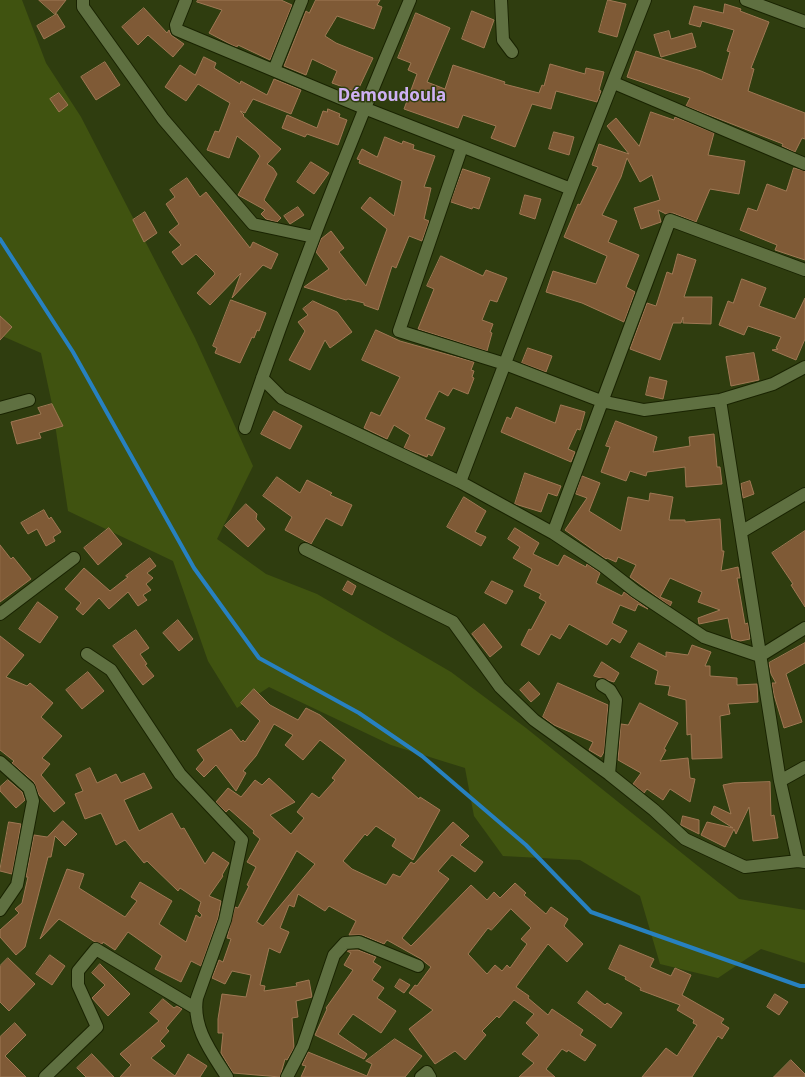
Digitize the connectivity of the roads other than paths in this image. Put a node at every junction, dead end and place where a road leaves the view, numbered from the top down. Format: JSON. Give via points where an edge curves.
{"nodes":[{"id":1,"x":83,"y":0,"type":"edge"},
{"id":2,"x":186,"y":0,"type":"edge"},
{"id":3,"x":302,"y":0,"type":"edge"},
{"id":4,"x":410,"y":0,"type":"edge"},
{"id":5,"x":502,"y":0,"type":"edge"},
{"id":6,"x":645,"y":0,"type":"edge"},
{"id":7,"x":746,"y":0,"type":"edge"},
{"id":8,"x":805,"y":22,"type":"edge"},
{"id":9,"x":512,"y":52,"type":"dead end"},
{"id":10,"x":274,"y":70,"type":"junction"},
{"id":11,"x":614,"y":83,"type":"junction"},
{"id":12,"x":364,"y":108,"type":"junction"},
{"id":13,"x":462,"y":147,"type":"junction"},
{"id":14,"x":805,"y":164,"type":"edge"},
{"id":15,"x":571,"y":189,"type":"junction"},
{"id":16,"x":314,"y":236,"type":"junction"},
{"id":17,"x":805,"y":270,"type":"edge"},
{"id":18,"x":505,"y":364,"type":"junction"},
{"id":19,"x":805,"y":367,"type":"edge"},
{"id":20,"x":262,"y":378,"type":"junction"},
{"id":21,"x":29,"y":400,"type":"dead end"},
{"id":22,"x":720,"y":400,"type":"junction"},
{"id":23,"x":601,"y":401,"type":"junction"},
{"id":24,"x":0,"y":408,"type":"edge"},
{"id":25,"x":245,"y":428,"type":"dead end"},
{"id":26,"x":460,"y":482,"type":"junction"},
{"id":27,"x":805,"y":494,"type":"edge"},
{"id":28,"x":741,"y":532,"type":"junction"},
{"id":29,"x":552,"y":533,"type":"junction"},
{"id":30,"x":305,"y":549,"type":"dead end"},
{"id":31,"x":74,"y":558,"type":"dead end"},
{"id":32,"x":0,"y":614,"type":"edge"},
{"id":33,"x":805,"y":628,"type":"edge"},
{"id":34,"x":87,"y":654,"type":"dead end"},
{"id":35,"x":760,"y":656,"type":"junction"},
{"id":36,"x":602,"y":685,"type":"dead end"},
{"id":37,"x":0,"y":762,"type":"edge"},
{"id":38,"x":805,"y":767,"type":"edge"},
{"id":39,"x":609,"y":774,"type":"junction"},
{"id":40,"x":780,"y":781,"type":"junction"},
{"id":41,"x":802,"y":862,"type":"edge"},
{"id":42,"x":0,"y":910,"type":"edge"},
{"id":43,"x":418,"y":966,"type":"dead end"},
{"id":44,"x":195,"y":1008,"type":"junction"},
{"id":45,"x":45,"y":1077,"type":"edge"},
{"id":46,"x":226,"y":1077,"type":"edge"},
{"id":47,"x":287,"y":1077,"type":"edge"},
{"id":48,"x":421,"y":1077,"type":"edge"},
{"id":49,"x":430,"y":1077,"type":"edge"}],
"edges":[{"from":1,"to":16,"type":"street","via":[[83,7],[163,119],[253,224]]},
{"from":2,"to":10,"type":"street","via":[[176,25],[177,30]]},
{"from":3,"to":10,"type":"street"},
{"from":4,"to":12,"type":"street"},
{"from":5,"to":9,"type":"street","via":[[503,40]]},
{"from":6,"to":11,"type":"street"},
{"from":7,"to":8,"type":"street"},
{"from":10,"to":12,"type":"street"},
{"from":11,"to":14,"type":"street"},
{"from":11,"to":15,"type":"street"},
{"from":12,"to":13,"type":"street"},
{"from":12,"to":16,"type":"street"},
{"from":13,"to":15,"type":"street"},
{"from":13,"to":18,"type":"street","via":[[399,331]]},
{"from":15,"to":18,"type":"street"},
{"from":16,"to":20,"type":"street"},
{"from":17,"to":23,"type":"street","via":[[670,220]]},
{"from":18,"to":23,"type":"street"},
{"from":18,"to":26,"type":"street"},
{"from":19,"to":22,"type":"street","via":[[773,384]]},
{"from":20,"to":25,"type":"street"},
{"from":20,"to":26,"type":"street","via":[[282,398]]},
{"from":21,"to":24,"type":"street"},
{"from":22,"to":23,"type":"street","via":[[644,410]]},
{"from":22,"to":28,"type":"street"},
{"from":23,"to":29,"type":"street"},
{"from":26,"to":29,"type":"street"},
{"from":27,"to":28,"type":"street"},
{"from":28,"to":35,"type":"street"},
{"from":29,"to":35,"type":"street","via":[[704,637]]},
{"from":30,"to":39,"type":"street","via":[[453,622],[500,687],[534,720]]},
{"from":31,"to":32,"type":"street"},
{"from":33,"to":35,"type":"street"},
{"from":34,"to":44,"type":"street","via":[[111,670],[180,774],[242,840],[225,920]]},
{"from":35,"to":40,"type":"street"},
{"from":36,"to":39,"type":"street","via":[[610,690],[616,700]]},
{"from":37,"to":42,"type":"street","via":[[29,788],[33,801],[17,885]]},
{"from":38,"to":40,"type":"street"},
{"from":39,"to":41,"type":"street","via":[[685,839],[744,867]]},
{"from":40,"to":41,"type":"street"},
{"from":43,"to":47,"type":"street","via":[[359,942],[345,943],[334,955],[303,1046]]},
{"from":44,"to":45,"type":"street","via":[[96,949],[78,971],[78,984],[97,1027]]},
{"from":44,"to":46,"type":"street","via":[[203,1039]]},
{"from":48,"to":49,"type":"street","via":[[427,1072]]}]}
